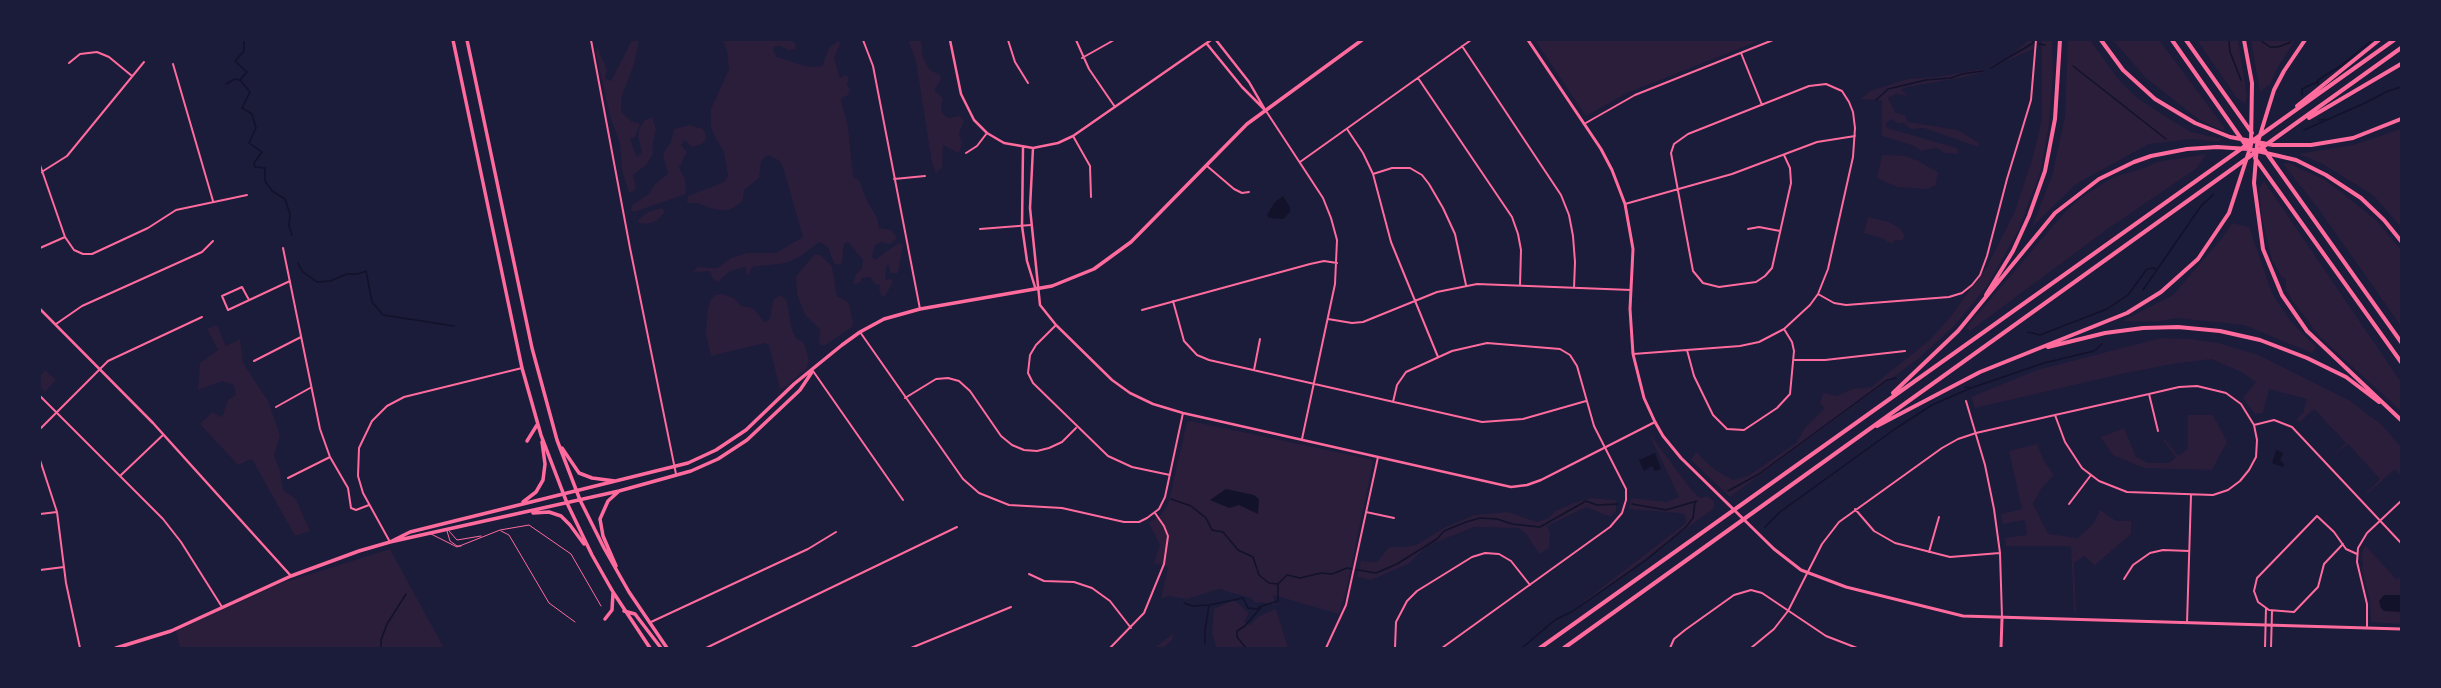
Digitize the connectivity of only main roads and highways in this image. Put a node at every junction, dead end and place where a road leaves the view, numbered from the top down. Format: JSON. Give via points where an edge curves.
{"nodes":[{"id":1,"x":453,"y":40,"type":"edge"},
{"id":2,"x":467,"y":40,"type":"edge"},
{"id":3,"x":1362,"y":40,"type":"edge"},
{"id":4,"x":1528,"y":40,"type":"edge"},
{"id":5,"x":2060,"y":40,"type":"edge"},
{"id":6,"x":2101,"y":40,"type":"edge"},
{"id":7,"x":2172,"y":40,"type":"edge"},
{"id":8,"x":2186,"y":40,"type":"edge"},
{"id":9,"x":2244,"y":40,"type":"edge"},
{"id":10,"x":2305,"y":40,"type":"edge"},
{"id":11,"x":2380,"y":40,"type":"edge"},
{"id":12,"x":2394,"y":40,"type":"edge"},
{"id":13,"x":2401,"y":48,"type":"edge"},
{"id":14,"x":2401,"y":64,"type":"edge"},
{"id":15,"x":2401,"y":119,"type":"edge"},
{"id":16,"x":2293,"y":127,"type":"junction"},
{"id":17,"x":2256,"y":138,"type":"junction"},
{"id":18,"x":2401,"y":242,"type":"edge"},
{"id":19,"x":1978,"y":308,"type":"junction"},
{"id":20,"x":2401,"y":342,"type":"edge"},
{"id":21,"x":2028,"y":352,"type":"junction"},
{"id":22,"x":2401,"y":362,"type":"edge"},
{"id":23,"x":813,"y":371,"type":"junction"},
{"id":24,"x":1875,"y":409,"type":"junction"},
{"id":25,"x":2401,"y":421,"type":"edge"},
{"id":26,"x":538,"y":424,"type":"junction"},
{"id":27,"x":541,"y":434,"type":"junction"},
{"id":28,"x":1857,"y":437,"type":"junction"},
{"id":29,"x":557,"y":440,"type":"junction"},
{"id":30,"x":527,"y":442,"type":"dead end"},
{"id":31,"x":618,"y":482,"type":"junction"},
{"id":32,"x":619,"y":491,"type":"junction"},
{"id":33,"x":577,"y":492,"type":"junction"},
{"id":34,"x":564,"y":495,"type":"junction"},
{"id":35,"x":580,"y":500,"type":"junction"},
{"id":36,"x":567,"y":503,"type":"junction"},
{"id":37,"x":521,"y":504,"type":"junction"},
{"id":38,"x":518,"y":514,"type":"junction"},
{"id":39,"x":390,"y":542,"type":"junction"},
{"id":40,"x":592,"y":555,"type":"junction"},
{"id":41,"x":625,"y":585,"type":"junction"},
{"id":42,"x":613,"y":592,"type":"junction"},
{"id":43,"x":624,"y":611,"type":"junction"},
{"id":44,"x":2002,"y":618,"type":"junction"},
{"id":45,"x":605,"y":620,"type":"dead end"},
{"id":46,"x":2401,"y":629,"type":"edge"},
{"id":47,"x":116,"y":648,"type":"edge"},
{"id":48,"x":650,"y":648,"type":"edge"},
{"id":49,"x":661,"y":648,"type":"edge"},
{"id":50,"x":667,"y":648,"type":"edge"},
{"id":51,"x":1540,"y":648,"type":"edge"},
{"id":52,"x":1564,"y":648,"type":"edge"},
{"id":53,"x":2001,"y":648,"type":"edge"}],
"edges":[{"from":1,"to":26,"type":"main road","via":[[522,368]]},
{"from":2,"to":29,"type":"main road","via":[[532,348]]},
{"from":3,"to":23,"type":"main road","via":[[1265,110],[1234,136],[1122,251],[1079,276],[1036,289],[920,309],[884,320],[860,332]]},
{"from":4,"to":44,"type":"main road","via":[[1612,170],[1625,204],[1633,249],[1630,324],[1633,354],[1644,398],[1655,422],[1681,458],[1782,556],[1808,573],[1846,587],[1944,613]]},
{"from":5,"to":19,"type":"highway","via":[[2055,119],[2045,171],[2013,251]]},
{"from":6,"to":15,"type":"highway","via":[[2123,70],[2155,99],[2188,120],[2230,137],[2260,143],[2311,145],[2353,138]]},
{"from":7,"to":22,"type":"highway"},
{"from":8,"to":20,"type":"highway"},
{"from":9,"to":21,"type":"highway","via":[[2252,82],[2251,145],[2236,197],[2220,229],[2198,259],[2161,292],[2126,314]]},
{"from":10,"to":25,"type":"highway","via":[[2274,90],[2257,145],[2254,184],[2263,249],[2275,280],[2292,311],[2320,345]]},
{"from":11,"to":17,"type":"highway"},
{"from":12,"to":17,"type":"highway"},
{"from":13,"to":16,"type":"highway"},
{"from":14,"to":16,"type":"highway"},
{"from":16,"to":28,"type":"highway"},
{"from":17,"to":24,"type":"highway"},
{"from":18,"to":19,"type":"highway","via":[[2373,209],[2349,190],[2312,168],[2277,155],[2249,149],[2187,149],[2151,156],[2116,170],[2083,190],[2042,226]]},
{"from":19,"to":24,"type":"highway","via":[[1928,361]]},
{"from":21,"to":25,"type":"highway","via":[[2104,333],[2143,328],[2197,328],[2239,335],[2295,353],[2334,371],[2364,389]]},
{"from":21,"to":28,"type":"highway","via":[[1951,385]]},
{"from":23,"to":31,"type":"main road","via":[[794,384],[746,430],[726,444],[674,468]]},
{"from":23,"to":32,"type":"main road","via":[[800,390],[747,440],[718,459],[677,476]]},
{"from":24,"to":51,"type":"highway"},
{"from":26,"to":27,"type":"main road"},
{"from":26,"to":30,"type":"main road","via":[[535,433]]},
{"from":27,"to":34,"type":"main road"},
{"from":27,"to":37,"type":"main road","via":[[545,464],[543,480],[536,492]]},
{"from":28,"to":52,"type":"highway"},
{"from":29,"to":31,"type":"main road","via":[[579,473]]},
{"from":29,"to":33,"type":"main road"},
{"from":31,"to":33,"type":"main road"},
{"from":32,"to":35,"type":"main road"},
{"from":32,"to":41,"type":"main road","via":[[608,500],[600,519],[603,536]]},
{"from":33,"to":34,"type":"main road"},
{"from":33,"to":35,"type":"main road"},
{"from":34,"to":36,"type":"main road"},
{"from":34,"to":37,"type":"main road"},
{"from":35,"to":36,"type":"main road"},
{"from":35,"to":41,"type":"main road"},
{"from":36,"to":38,"type":"main road"},
{"from":36,"to":40,"type":"main road"},
{"from":37,"to":39,"type":"main road","via":[[410,532]]},
{"from":38,"to":39,"type":"main road"},
{"from":38,"to":40,"type":"main road","via":[[549,512],[561,516]]},
{"from":39,"to":47,"type":"main road","via":[[291,576],[157,636]]},
{"from":40,"to":42,"type":"main road"},
{"from":41,"to":50,"type":"main road"},
{"from":42,"to":43,"type":"main road"},
{"from":42,"to":45,"type":"main road","via":[[612,610]]},
{"from":43,"to":48,"type":"main road"},
{"from":43,"to":49,"type":"main road","via":[[635,614]]},
{"from":44,"to":46,"type":"main road"},
{"from":44,"to":53,"type":"main road"}]}
